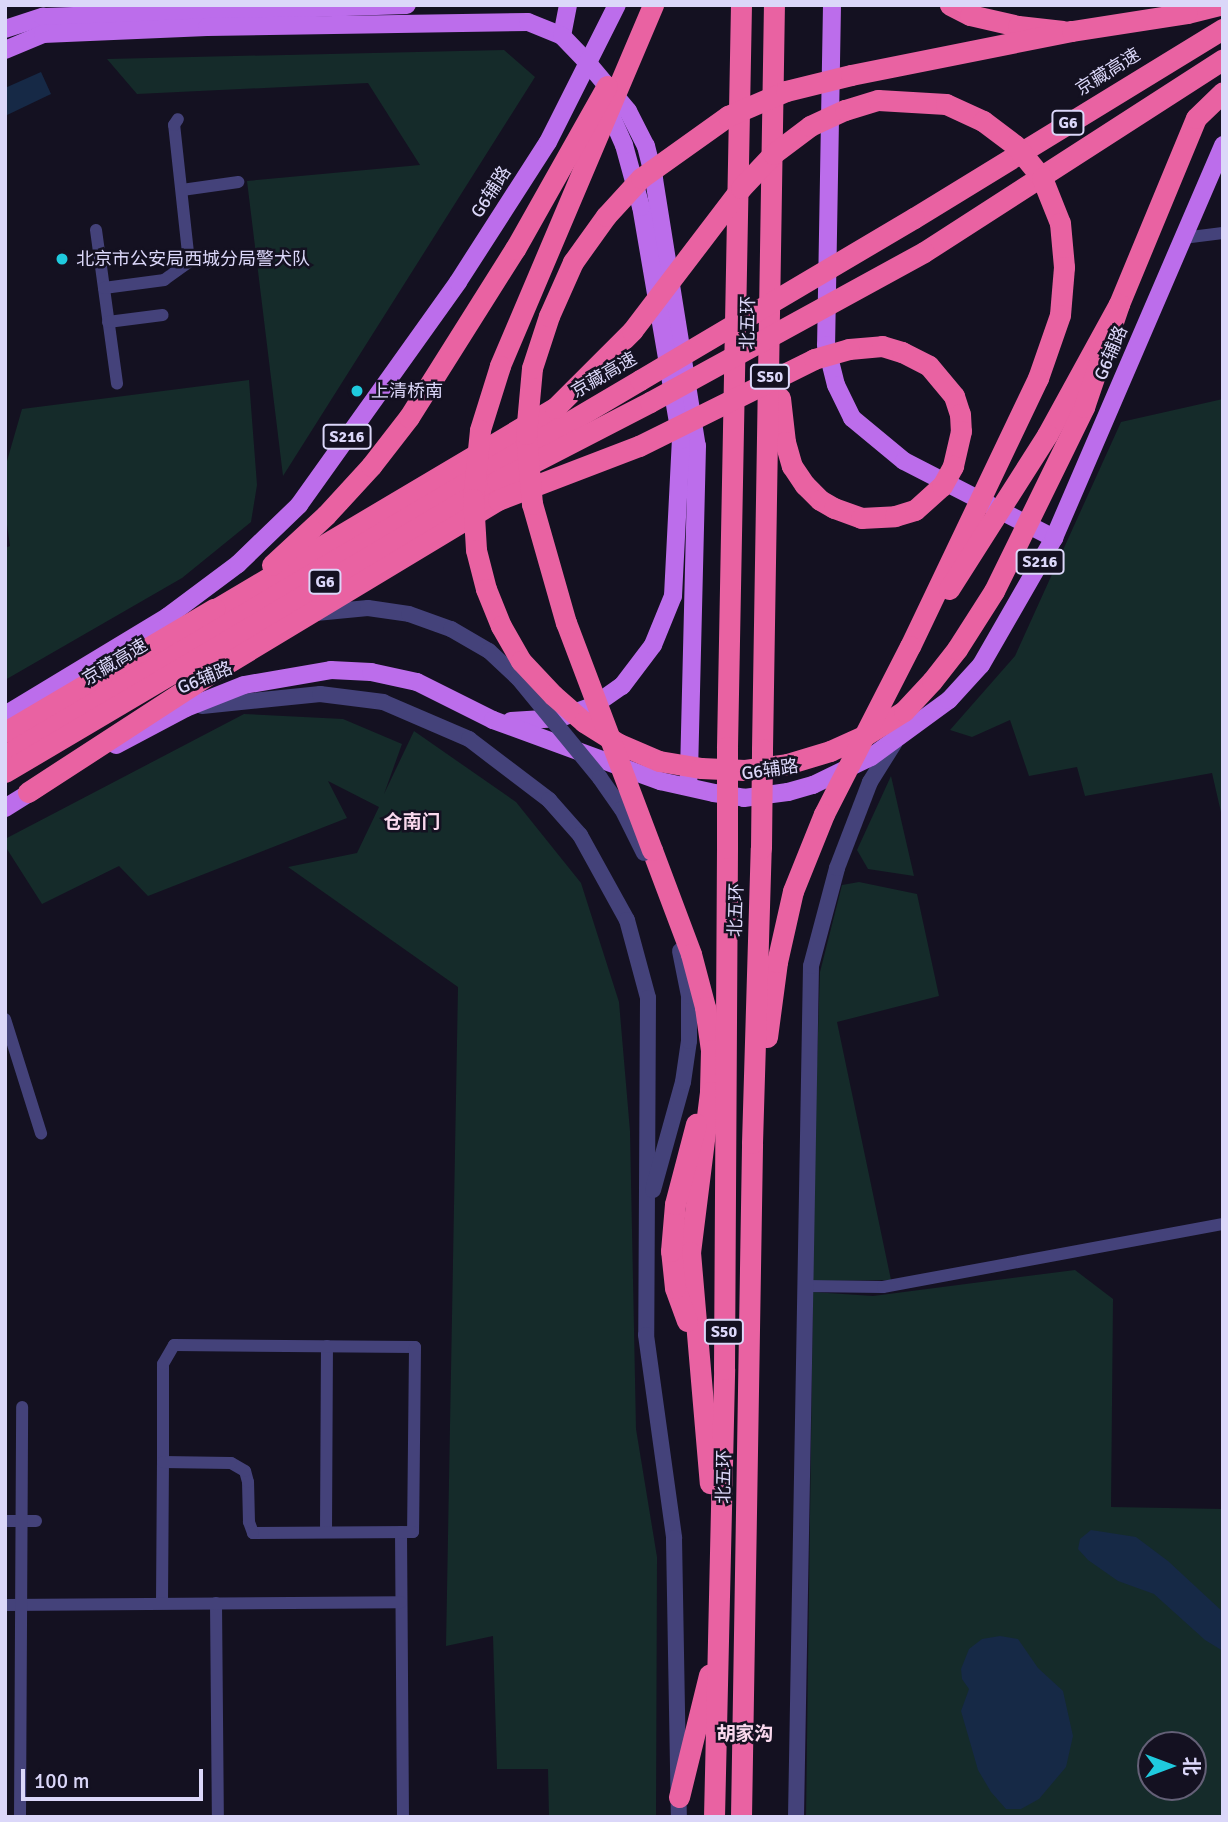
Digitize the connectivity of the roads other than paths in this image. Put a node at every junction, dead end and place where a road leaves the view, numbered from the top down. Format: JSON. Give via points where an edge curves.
{"nodes":[{"id":1,"x":407,"y":5,"type":"edge"},
{"id":2,"x":568,"y":5,"type":"edge"},
{"id":3,"x":617,"y":5,"type":"edge"},
{"id":4,"x":653,"y":5,"type":"edge"},
{"id":5,"x":741,"y":5,"type":"edge"},
{"id":6,"x":774,"y":5,"type":"edge"},
{"id":7,"x":832,"y":5,"type":"edge"},
{"id":8,"x":950,"y":5,"type":"edge"},
{"id":9,"x":1218,"y":5,"type":"edge"},
{"id":10,"x":5,"y":29,"type":"edge"},
{"id":11,"x":1223,"y":29,"type":"edge"},
{"id":12,"x":1072,"y":31,"type":"junction"},
{"id":13,"x":562,"y":36,"type":"junction"},
{"id":14,"x":5,"y":50,"type":"edge"},
{"id":15,"x":1223,"y":59,"type":"edge"},
{"id":16,"x":587,"y":62,"type":"junction"},
{"id":17,"x":1223,"y":92,"type":"edge"},
{"id":18,"x":178,"y":119,"type":"dead end"},
{"id":19,"x":1223,"y":145,"type":"edge"},
{"id":20,"x":239,"y":182,"type":"dead end"},
{"id":21,"x":182,"y":190,"type":"junction"},
{"id":22,"x":773,"y":212,"type":"junction"},
{"id":23,"x":96,"y":230,"type":"dead end"},
{"id":24,"x":1223,"y":233,"type":"edge"},
{"id":25,"x":1183,"y":238,"type":"junction"},
{"id":26,"x":104,"y":288,"type":"junction"},
{"id":27,"x":1119,"y":304,"type":"junction"},
{"id":28,"x":163,"y":315,"type":"dead end"},
{"id":29,"x":108,"y":322,"type":"junction"},
{"id":30,"x":117,"y":384,"type":"dead end"},
{"id":31,"x":1054,"y":538,"type":"junction"},
{"id":32,"x":313,"y":613,"type":"junction"},
{"id":33,"x":204,"y":616,"type":"junction"},
{"id":34,"x":910,"y":646,"type":"junction"},
{"id":35,"x":186,"y":708,"type":"junction"},
{"id":36,"x":5,"y":716,"type":"edge"},
{"id":37,"x":493,"y":720,"type":"junction"},
{"id":38,"x":5,"y":732,"type":"edge"},
{"id":39,"x":895,"y":742,"type":"junction"},
{"id":40,"x":5,"y":755,"type":"edge"},
{"id":41,"x":5,"y":772,"type":"edge"},
{"id":42,"x":688,"y":788,"type":"junction"},
{"id":43,"x":28,"y":792,"type":"junction"},
{"id":44,"x":5,"y":808,"type":"edge"},
{"id":45,"x":648,"y":852,"type":"junction"},
{"id":46,"x":5,"y":1019,"type":"edge"},
{"id":47,"x":41,"y":1133,"type":"dead end"},
{"id":48,"x":752,"y":1143,"type":"junction"},
{"id":49,"x":648,"y":1210,"type":"junction"},
{"id":50,"x":1223,"y":1224,"type":"edge"},
{"id":51,"x":805,"y":1286,"type":"junction"},
{"id":52,"x":327,"y":1346,"type":"junction"},
{"id":53,"x":22,"y":1407,"type":"dead end"},
{"id":54,"x":163,"y":1462,"type":"junction"},
{"id":55,"x":5,"y":1521,"type":"edge"},
{"id":56,"x":21,"y":1521,"type":"junction"},
{"id":57,"x":36,"y":1521,"type":"dead end"},
{"id":58,"x":326,"y":1532,"type":"junction"},
{"id":59,"x":401,"y":1532,"type":"junction"},
{"id":60,"x":401,"y":1602,"type":"junction"},
{"id":61,"x":216,"y":1603,"type":"junction"},
{"id":62,"x":162,"y":1604,"type":"junction"},
{"id":63,"x":5,"y":1605,"type":"edge"},
{"id":64,"x":21,"y":1605,"type":"junction"},
{"id":65,"x":719,"y":1626,"type":"junction"},
{"id":66,"x":679,"y":1807,"type":"edge"},
{"id":67,"x":20,"y":1817,"type":"edge"},
{"id":68,"x":218,"y":1817,"type":"edge"},
{"id":69,"x":403,"y":1817,"type":"edge"},
{"id":70,"x":714,"y":1817,"type":"edge"},
{"id":71,"x":741,"y":1817,"type":"edge"},
{"id":72,"x":796,"y":1817,"type":"edge"}],
"edges":[{"from":1,"to":10,"type":"main road","via":[[43,18]]},
{"from":2,"to":13,"type":"main road"},
{"from":3,"to":16,"type":"main road","name":"G6辅路","number":"S216"},
{"from":4,"to":27,"type":"highway","bridge":true,"via":[[500,366],[480,430],[473,499],[476,550],[486,589],[521,661],[553,695],[619,744],[659,761],[745,769],[787,764],[830,751],[904,711],[957,649],[994,591],[1084,407]]},
{"from":4,"to":33,"type":"highway","bridge":true,"via":[[515,249],[409,417],[327,516]]},
{"from":5,"to":65,"type":"highway","name":"北五环","number":"S50","bridge":true,"via":[[727,747]]},
{"from":6,"to":22,"type":"highway","name":"北五环","number":"S50"},
{"from":7,"to":31,"type":"main road","via":[[826,345],[836,385],[852,418],[904,461]]},
{"from":8,"to":12,"type":"highway","bridge":true,"via":[[970,15],[1018,26]]},
{"from":9,"to":12,"type":"highway","bridge":true},
{"from":11,"to":40,"type":"highway","name":"京藏高速","number":"G6","bridge":true,"via":[[914,218]]},
{"from":12,"to":45,"type":"highway","bridge":true,"via":[[786,91],[729,116],[641,178],[573,262],[532,368],[526,434],[532,504],[566,622]]},
{"from":13,"to":14,"type":"main road","via":[[528,22],[207,27],[43,34]]},
{"from":13,"to":16,"type":"main road"},
{"from":15,"to":41,"type":"highway","number":"G6","bridge":true,"via":[[923,252],[497,481]]},
{"from":16,"to":36,"type":"main road","name":"G6辅路","number":"S216","via":[[548,142],[458,282],[299,505],[238,564],[166,617]]},
{"from":16,"to":37,"type":"main road","via":[[625,145],[641,206],[681,440],[673,596],[653,645],[622,686],[593,706],[560,718]]},
{"from":16,"to":42,"type":"main road","via":[[628,111],[646,146],[697,446]]},
{"from":17,"to":27,"type":"highway","via":[[1196,118]]},
{"from":18,"to":21,"type":"street","via":[[174,125]]},
{"from":19,"to":25,"type":"main road","name":"G6辅路","number":"S216"},
{"from":20,"to":21,"type":"street"},
{"from":21,"to":26,"type":"street","via":[[189,262],[164,280]]},
{"from":22,"to":32,"type":"highway","bridge":true,"via":[[780,401],[792,466],[820,500],[862,517],[879,519],[915,510],[942,486],[953,466],[961,431],[954,396],[929,366],[902,352],[882,346],[849,349],[814,359],[639,446],[498,500]]},
{"from":22,"to":48,"type":"highway","name":"北五环","number":"S50","bridge":true},
{"from":23,"to":26,"type":"street"},
{"from":24,"to":25,"type":"street"},
{"from":25,"to":31,"type":"main road","name":"G6辅路","number":"S216"},
{"from":26,"to":29,"type":"street"},
{"from":27,"to":34,"type":"highway","bridge":true,"via":[[1047,435]]},
{"from":28,"to":29,"type":"street"},
{"from":29,"to":30,"type":"street"},
{"from":31,"to":39,"type":"main road","name":"G6辅路","number":"S216","via":[[981,665],[949,700]]},
{"from":32,"to":43,"type":"highway"},
{"from":32,"to":45,"type":"street","bridge":true,"via":[[368,608],[409,614],[451,629],[489,651],[518,678],[600,778]]},
{"from":33,"to":34,"type":"highway","bridge":true,"via":[[555,408],[632,331],[741,188],[773,154],[810,126],[878,100],[946,104],[983,121],[1014,145],[1042,178],[1060,223],[1064,267],[1060,315],[1038,377]]},
{"from":33,"to":38,"type":"highway"},
{"from":34,"to":48,"type":"highway","bridge":true,"via":[[824,814],[793,891],[777,962]]},
{"from":35,"to":37,"type":"main road","name":"G6辅路","number":"S216","via":[[244,685],[331,670],[371,672],[417,682]]},
{"from":35,"to":43,"type":"main road","name":"G6辅路","number":"S216"},
{"from":35,"to":49,"type":"street","via":[[320,694],[383,702],[469,739],[550,800],[580,835],[627,920],[648,998]]},
{"from":37,"to":42,"type":"main road","name":"G6辅路","number":"S216"},
{"from":39,"to":42,"type":"main road","name":"G6辅路","number":"S216","via":[[813,785],[788,792],[744,798]]},
{"from":39,"to":51,"type":"street","via":[[870,782],[836,868],[811,966]]},
{"from":43,"to":44,"type":"main road","name":"G6辅路","number":"S216"},
{"from":45,"to":49,"type":"street","via":[[682,955],[689,996],[683,1082]]},
{"from":45,"to":65,"type":"highway","via":[[691,954],[705,1007],[702,1093],[675,1204],[670,1251],[675,1287],[696,1348]]},
{"from":46,"to":47,"type":"street"},
{"from":48,"to":71,"type":"highway","name":"北五环","number":"S50"},
{"from":49,"to":66,"type":"street","via":[[646,1335],[674,1538]]},
{"from":50,"to":51,"type":"street","via":[[883,1287]]},
{"from":51,"to":72,"type":"street"},
{"from":52,"to":54,"type":"street","via":[[174,1345],[163,1364]]},
{"from":52,"to":58,"type":"street"},
{"from":52,"to":59,"type":"street","via":[[415,1347],[413,1532]]},
{"from":53,"to":56,"type":"street"},
{"from":54,"to":58,"type":"street","via":[[231,1463],[244,1471],[253,1532]]},
{"from":54,"to":62,"type":"street"},
{"from":55,"to":56,"type":"street"},
{"from":56,"to":57,"type":"street"},
{"from":56,"to":64,"type":"street"},
{"from":58,"to":59,"type":"street"},
{"from":59,"to":60,"type":"street"},
{"from":60,"to":61,"type":"street"},
{"from":60,"to":69,"type":"street"},
{"from":61,"to":62,"type":"street"},
{"from":61,"to":68,"type":"street"},
{"from":62,"to":64,"type":"street"},
{"from":63,"to":64,"type":"street"},
{"from":64,"to":67,"type":"street"},
{"from":65,"to":66,"type":"highway"},
{"from":65,"to":70,"type":"highway","name":"北五环","number":"S50"}]}
